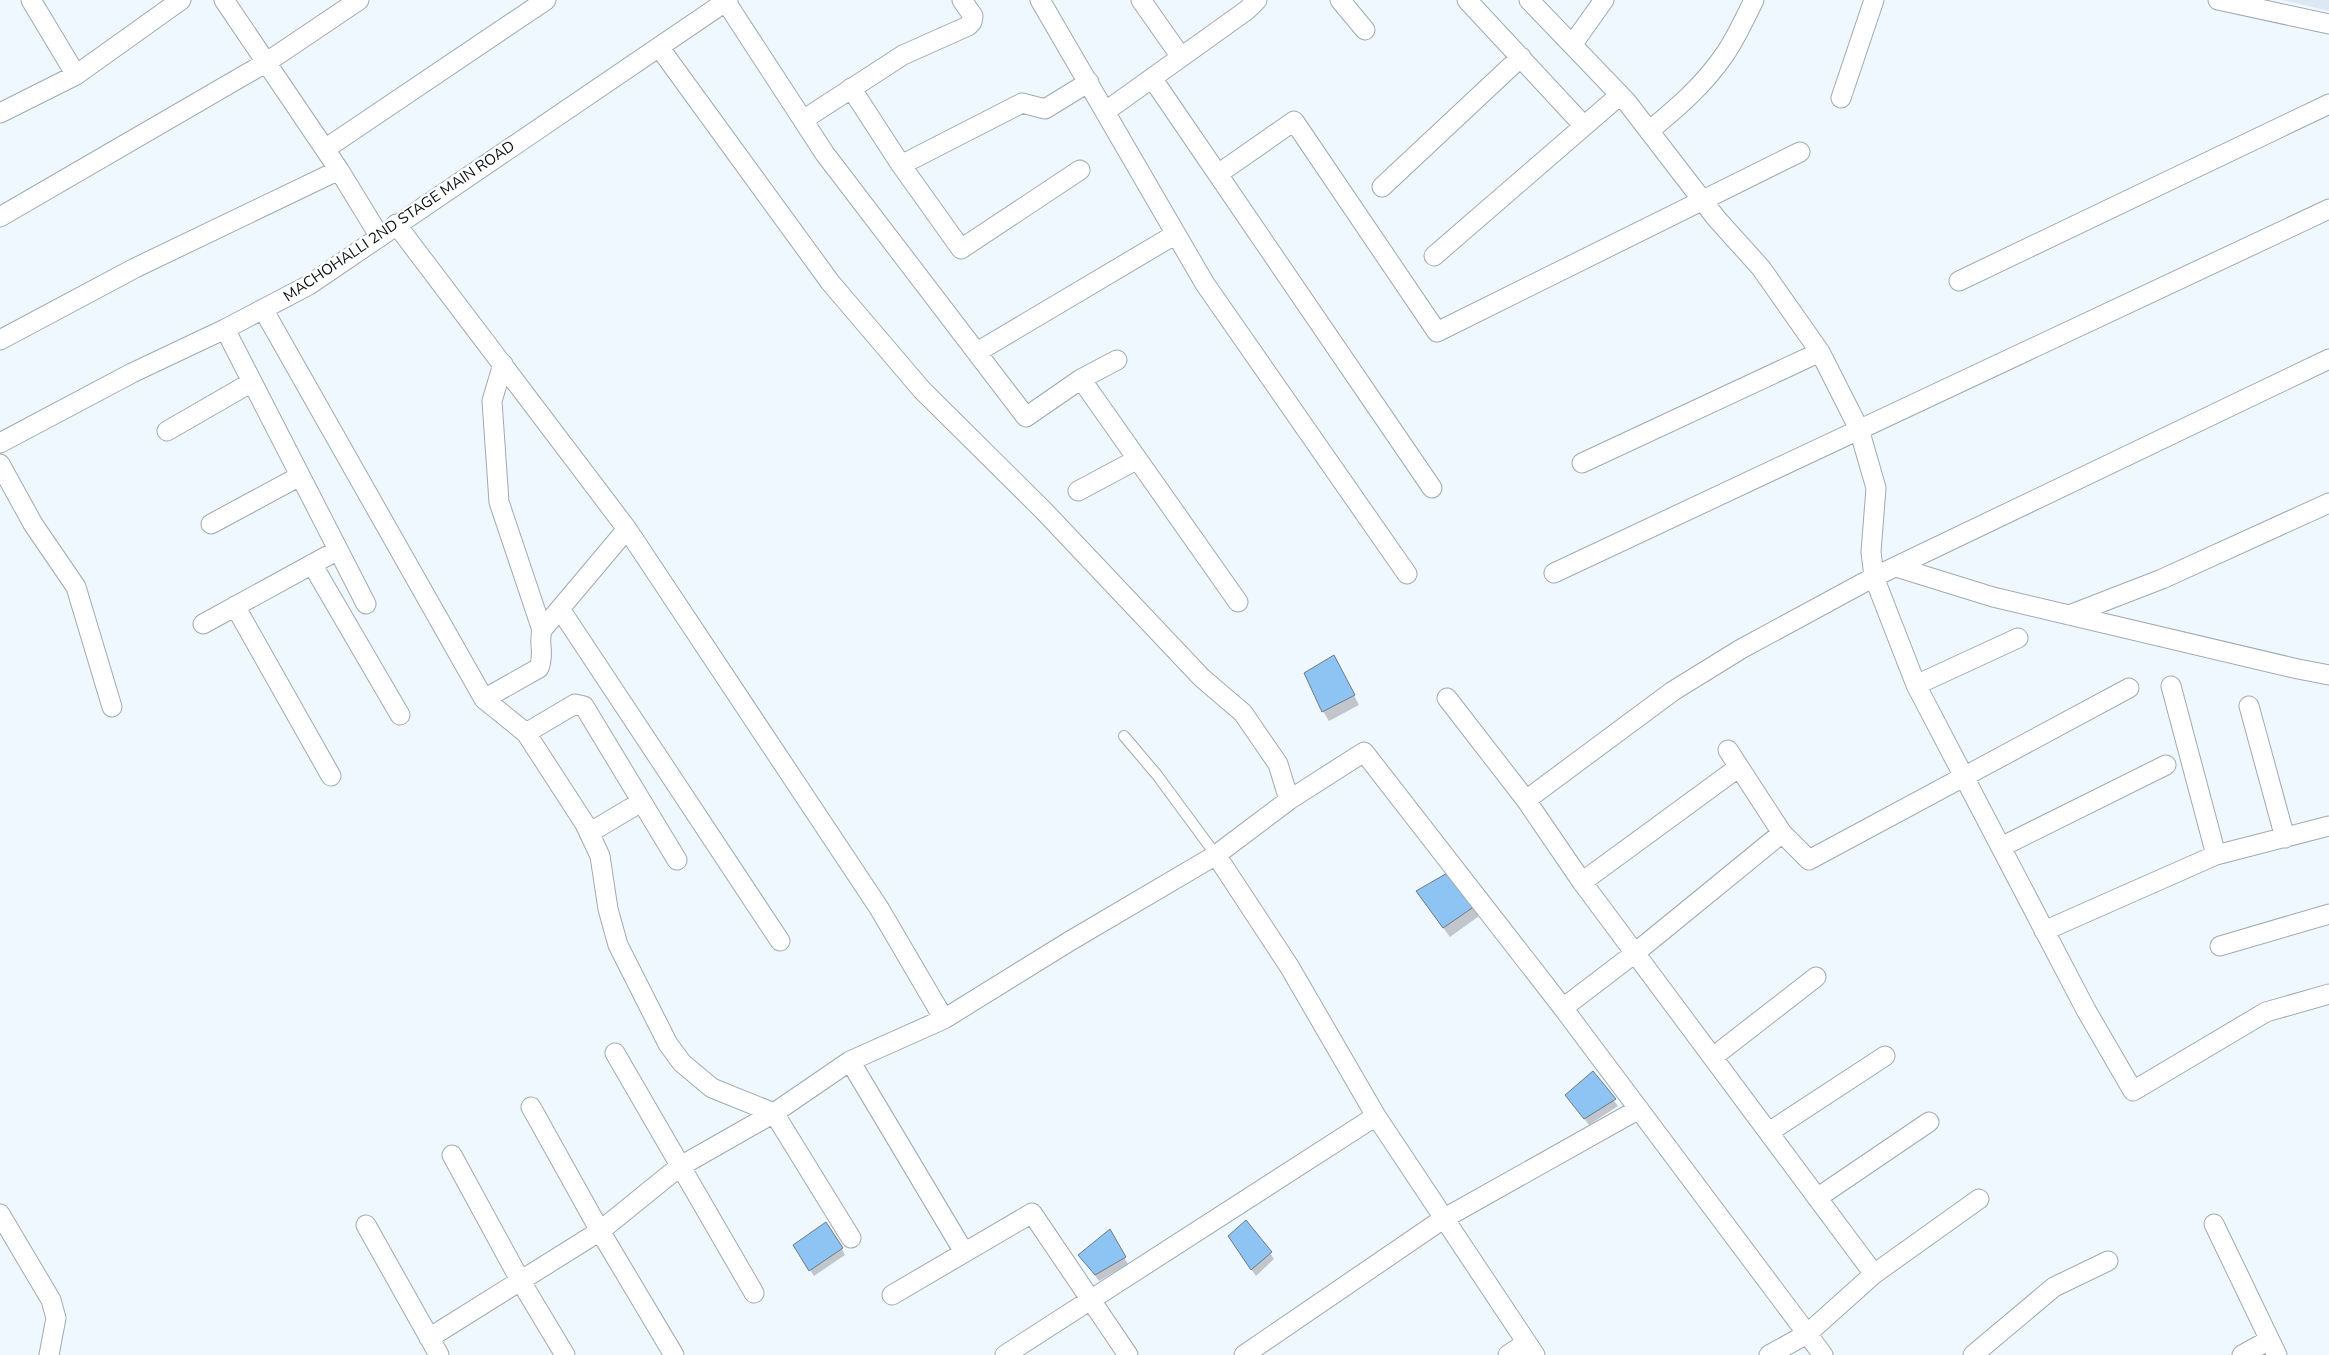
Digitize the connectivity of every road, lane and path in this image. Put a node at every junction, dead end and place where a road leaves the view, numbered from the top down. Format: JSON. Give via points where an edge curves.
{"nodes":[{"id":1,"x":31,"y":0,"type":"edge"},
{"id":2,"x":182,"y":0,"type":"edge"},
{"id":3,"x":224,"y":0,"type":"edge"},
{"id":4,"x":359,"y":0,"type":"edge"},
{"id":5,"x":546,"y":0,"type":"edge"},
{"id":6,"x":962,"y":0,"type":"edge"},
{"id":7,"x":1040,"y":0,"type":"edge"},
{"id":8,"x":1141,"y":0,"type":"edge"},
{"id":9,"x":1340,"y":0,"type":"edge"},
{"id":10,"x":1467,"y":0,"type":"edge"},
{"id":11,"x":1529,"y":0,"type":"edge"},
{"id":12,"x":1604,"y":0,"type":"edge"},
{"id":13,"x":1754,"y":0,"type":"edge"},
{"id":14,"x":1874,"y":0,"type":"edge"},
{"id":15,"x":2218,"y":0,"type":"edge"},
{"id":16,"x":727,"y":1,"type":"edge"},
{"id":17,"x":1251,"y":2,"type":"edge"},
{"id":18,"x":2329,"y":24,"type":"edge"},
{"id":19,"x":1365,"y":30,"type":"dead end"},
{"id":20,"x":1572,"y":45,"type":"junction"},
{"id":21,"x":658,"y":47,"type":"junction"},
{"id":22,"x":1181,"y":57,"type":"junction"},
{"id":23,"x":1520,"y":58,"type":"junction"},
{"id":24,"x":267,"y":62,"type":"junction"},
{"id":25,"x":76,"y":75,"type":"junction"},
{"id":26,"x":1152,"y":78,"type":"junction"},
{"id":27,"x":1089,"y":82,"type":"junction"},
{"id":28,"x":851,"y":88,"type":"junction"},
{"id":29,"x":1620,"y":94,"type":"junction"},
{"id":30,"x":1841,"y":98,"type":"dead end"},
{"id":31,"x":2329,"y":104,"type":"edge"},
{"id":32,"x":1106,"y":111,"type":"junction"},
{"id":33,"x":0,"y":113,"type":"edge"},
{"id":34,"x":803,"y":120,"type":"junction"},
{"id":35,"x":1584,"y":126,"type":"junction"},
{"id":36,"x":1649,"y":132,"type":"junction"},
{"id":37,"x":325,"y":149,"type":"junction"},
{"id":38,"x":1800,"y":152,"type":"dead end"},
{"id":39,"x":900,"y":165,"type":"junction"},
{"id":40,"x":339,"y":170,"type":"junction"},
{"id":41,"x":1080,"y":170,"type":"dead end"},
{"id":42,"x":1218,"y":174,"type":"junction"},
{"id":43,"x":1382,"y":187,"type":"dead end"},
{"id":44,"x":1702,"y":201,"type":"junction"},
{"id":45,"x":2329,"y":209,"type":"edge"},
{"id":46,"x":0,"y":218,"type":"edge"},
{"id":47,"x":396,"y":224,"type":"junction"},
{"id":48,"x":1176,"y":234,"type":"junction"},
{"id":49,"x":380,"y":237,"type":"junction"},
{"id":50,"x":1434,"y":256,"type":"dead end"},
{"id":51,"x":1959,"y":281,"type":"dead end"},
{"id":52,"x":264,"y":309,"type":"junction"},
{"id":53,"x":225,"y":329,"type":"junction"},
{"id":54,"x":0,"y":340,"type":"edge"},
{"id":55,"x":977,"y":352,"type":"junction"},
{"id":56,"x":1820,"y":352,"type":"junction"},
{"id":57,"x":2329,"y":359,"type":"edge"},
{"id":58,"x":1117,"y":360,"type":"dead end"},
{"id":59,"x":503,"y":364,"type":"junction"},
{"id":60,"x":1081,"y":379,"type":"junction"},
{"id":61,"x":252,"y":382,"type":"junction"},
{"id":62,"x":1859,"y":429,"type":"junction"},
{"id":63,"x":167,"y":431,"type":"dead end"},
{"id":64,"x":0,"y":443,"type":"edge"},
{"id":65,"x":1136,"y":460,"type":"junction"},
{"id":66,"x":1582,"y":463,"type":"dead end"},
{"id":67,"x":0,"y":464,"type":"edge"},
{"id":68,"x":300,"y":476,"type":"junction"},
{"id":69,"x":1432,"y":488,"type":"dead end"},
{"id":70,"x":1078,"y":491,"type":"dead end"},
{"id":71,"x":2329,"y":503,"type":"edge"},
{"id":72,"x":211,"y":524,"type":"dead end"},
{"id":73,"x":627,"y":529,"type":"junction"},
{"id":74,"x":338,"y":550,"type":"junction"},
{"id":75,"x":312,"y":564,"type":"junction"},
{"id":76,"x":1896,"y":567,"type":"junction"},
{"id":77,"x":1554,"y":573,"type":"dead end"},
{"id":78,"x":1407,"y":574,"type":"dead end"},
{"id":79,"x":1874,"y":577,"type":"junction"},
{"id":80,"x":1238,"y":602,"type":"dead end"},
{"id":81,"x":366,"y":604,"type":"dead end"},
{"id":82,"x":235,"y":606,"type":"junction"},
{"id":83,"x":560,"y":609,"type":"junction"},
{"id":84,"x":2069,"y":615,"type":"junction"},
{"id":85,"x":203,"y":624,"type":"dead end"},
{"id":86,"x":542,"y":630,"type":"junction"},
{"id":87,"x":2018,"y":638,"type":"dead end"},
{"id":88,"x":2329,"y":675,"type":"edge"},
{"id":89,"x":1916,"y":686,"type":"junction"},
{"id":90,"x":2172,"y":686,"type":"dead end"},
{"id":91,"x":2129,"y":688,"type":"dead end"},
{"id":92,"x":1447,"y":698,"type":"dead end"},
{"id":93,"x":484,"y":699,"type":"junction"},
{"id":94,"x":2249,"y":706,"type":"dead end"},
{"id":95,"x":112,"y":707,"type":"dead end"},
{"id":96,"x":400,"y":715,"type":"dead end"},
{"id":97,"x":526,"y":733,"type":"junction"},
{"id":98,"x":1124,"y":736,"type":"dead end"},
{"id":99,"x":1728,"y":750,"type":"dead end"},
{"id":100,"x":2166,"y":764,"type":"dead end"},
{"id":101,"x":1739,"y":768,"type":"junction"},
{"id":102,"x":331,"y":776,"type":"dead end"},
{"id":103,"x":1964,"y":778,"type":"junction"},
{"id":104,"x":1288,"y":800,"type":"junction"},
{"id":105,"x":1526,"y":800,"type":"junction"},
{"id":106,"x":641,"y":802,"type":"junction"},
{"id":107,"x":2329,"y":826,"type":"edge"},
{"id":108,"x":589,"y":833,"type":"junction"},
{"id":109,"x":1782,"y":833,"type":"junction"},
{"id":110,"x":2285,"y":838,"type":"junction"},
{"id":111,"x":2001,"y":847,"type":"junction"},
{"id":112,"x":1216,"y":855,"type":"junction"},
{"id":113,"x":2216,"y":855,"type":"junction"},
{"id":114,"x":677,"y":860,"type":"dead end"},
{"id":115,"x":1582,"y":882,"type":"junction"},
{"id":116,"x":2329,"y":914,"type":"edge"},
{"id":117,"x":2044,"y":931,"type":"junction"},
{"id":118,"x":780,"y":941,"type":"dead end"},
{"id":119,"x":2220,"y":946,"type":"dead end"},
{"id":120,"x":1635,"y":953,"type":"junction"},
{"id":121,"x":1816,"y":977,"type":"dead end"},
{"id":122,"x":2329,"y":994,"type":"edge"},
{"id":123,"x":1563,"y":1008,"type":"junction"},
{"id":124,"x":944,"y":1019,"type":"junction"},
{"id":125,"x":615,"y":1053,"type":"dead end"},
{"id":126,"x":1886,"y":1056,"type":"dead end"},
{"id":127,"x":1713,"y":1057,"type":"junction"},
{"id":128,"x":850,"y":1061,"type":"junction"},
{"id":129,"x":531,"y":1107,"type":"dead end"},
{"id":130,"x":1639,"y":1109,"type":"junction"},
{"id":131,"x":774,"y":1113,"type":"junction"},
{"id":132,"x":1376,"y":1116,"type":"junction"},
{"id":133,"x":1929,"y":1122,"type":"dead end"},
{"id":134,"x":1769,"y":1132,"type":"junction"},
{"id":135,"x":452,"y":1155,"type":"dead end"},
{"id":136,"x":679,"y":1167,"type":"junction"},
{"id":137,"x":1817,"y":1198,"type":"junction"},
{"id":138,"x":1979,"y":1199,"type":"dead end"},
{"id":139,"x":0,"y":1214,"type":"edge"},
{"id":140,"x":1443,"y":1219,"type":"junction"},
{"id":141,"x":2214,"y":1224,"type":"dead end"},
{"id":142,"x":366,"y":1225,"type":"dead end"},
{"id":143,"x":600,"y":1231,"type":"junction"},
{"id":144,"x":851,"y":1238,"type":"dead end"},
{"id":145,"x":964,"y":1252,"type":"junction"},
{"id":146,"x":2108,"y":1261,"type":"dead end"},
{"id":147,"x":1874,"y":1274,"type":"junction"},
{"id":148,"x":520,"y":1280,"type":"junction"},
{"id":149,"x":754,"y":1293,"type":"dead end"},
{"id":150,"x":892,"y":1295,"type":"dead end"},
{"id":151,"x":1090,"y":1301,"type":"junction"},
{"id":152,"x":1806,"y":1334,"type":"junction"},
{"id":153,"x":428,"y":1338,"type":"junction"},
{"id":154,"x":2273,"y":1347,"type":"edge"},
{"id":155,"x":1531,"y":1349,"type":"edge"},
{"id":156,"x":50,"y":1355,"type":"edge"},
{"id":157,"x":439,"y":1355,"type":"edge"},
{"id":158,"x":564,"y":1355,"type":"edge"},
{"id":159,"x":674,"y":1355,"type":"edge"},
{"id":160,"x":1005,"y":1355,"type":"edge"},
{"id":161,"x":1128,"y":1355,"type":"edge"},
{"id":162,"x":1244,"y":1355,"type":"edge"},
{"id":163,"x":1508,"y":1355,"type":"edge"},
{"id":164,"x":1769,"y":1355,"type":"edge"},
{"id":165,"x":1822,"y":1355,"type":"edge"},
{"id":166,"x":1973,"y":1355,"type":"edge"},
{"id":167,"x":2242,"y":1355,"type":"edge"}],
"edges":[{"from":1,"to":25,"type":"street"},
{"from":2,"to":25,"type":"street"},
{"from":3,"to":24,"type":"street"},
{"from":4,"to":24,"type":"street"},
{"from":5,"to":37,"type":"street"},
{"from":6,"to":28,"type":"street","via":[[973,16],[968,26],[903,55]]},
{"from":7,"to":27,"type":"street"},
{"from":8,"to":22,"type":"street"},
{"from":9,"to":19,"type":"street"},
{"from":10,"to":23,"type":"street"},
{"from":11,"to":20,"type":"street"},
{"from":12,"to":20,"type":"street"},
{"from":13,"to":36,"type":"street","via":[[1726,53],[1709,75],[1691,96]]},
{"from":14,"to":30,"type":"street"},
{"from":15,"to":18,"type":"street"},
{"from":16,"to":21,"type":"street","name":"MACHOHALLI 2ND STAGE MAIN ROAD"},
{"from":16,"to":34,"type":"street"},
{"from":17,"to":22,"type":"street"},
{"from":20,"to":29,"type":"street"},
{"from":21,"to":47,"type":"street","name":"MACHOHALLI 2ND STAGE MAIN ROAD"},
{"from":21,"to":104,"type":"street","via":[[830,282],[922,390],[1044,511],[1202,678],[1242,713],[1278,764]]},
{"from":22,"to":26,"type":"street"},
{"from":23,"to":35,"type":"street"},
{"from":23,"to":43,"type":"street"},
{"from":24,"to":37,"type":"street"},
{"from":24,"to":46,"type":"street"},
{"from":25,"to":33,"type":"street"},
{"from":26,"to":32,"type":"street"},
{"from":26,"to":42,"type":"street"},
{"from":27,"to":32,"type":"street"},
{"from":27,"to":39,"type":"street","via":[[1045,109],[1022,103]]},
{"from":28,"to":34,"type":"street"},
{"from":28,"to":39,"type":"street"},
{"from":29,"to":35,"type":"street"},
{"from":29,"to":36,"type":"street"},
{"from":31,"to":51,"type":"street"},
{"from":32,"to":48,"type":"street"},
{"from":34,"to":55,"type":"street","via":[[825,154]]},
{"from":35,"to":50,"type":"street"},
{"from":36,"to":44,"type":"street"},
{"from":37,"to":40,"type":"street"},
{"from":38,"to":44,"type":"street"},
{"from":39,"to":41,"type":"street","via":[[961,249]]},
{"from":40,"to":49,"type":"street"},
{"from":40,"to":54,"type":"street","via":[[136,268]]},
{"from":42,"to":44,"type":"street","via":[[1294,121],[1437,332]]},
{"from":42,"to":69,"type":"street"},
{"from":44,"to":56,"type":"street","via":[[1761,268]]},
{"from":45,"to":62,"type":"street"},
{"from":47,"to":49,"type":"street","name":"MACHOHALLI 2ND STAGE MAIN ROAD"},
{"from":47,"to":59,"type":"street"},
{"from":48,"to":55,"type":"street"},
{"from":48,"to":78,"type":"street","via":[[1219,306]]},
{"from":49,"to":52,"type":"street","name":"MACHOHALLI 2ND STAGE MAIN ROAD","via":[[308,285]]},
{"from":52,"to":53,"type":"street","name":"MACHOHALLI 2ND STAGE MAIN ROAD"},
{"from":52,"to":93,"type":"street"},
{"from":53,"to":61,"type":"street"},
{"from":53,"to":64,"type":"street","name":"MACHOHALLI 2ND STAGE MAIN ROAD","via":[[132,373]]},
{"from":55,"to":60,"type":"street","via":[[1026,417]]},
{"from":56,"to":62,"type":"street"},
{"from":56,"to":66,"type":"street"},
{"from":57,"to":76,"type":"street"},
{"from":58,"to":60,"type":"street"},
{"from":59,"to":73,"type":"street"},
{"from":59,"to":86,"type":"street","via":[[492,401],[499,502]]},
{"from":60,"to":65,"type":"street"},
{"from":61,"to":63,"type":"street"},
{"from":61,"to":68,"type":"street"},
{"from":62,"to":77,"type":"street"},
{"from":62,"to":79,"type":"street","via":[[1876,488],[1871,552]]},
{"from":65,"to":70,"type":"street"},
{"from":65,"to":80,"type":"street"},
{"from":67,"to":95,"type":"street","via":[[33,524],[76,587]]},
{"from":68,"to":72,"type":"street"},
{"from":68,"to":74,"type":"street"},
{"from":71,"to":84,"type":"street","via":[[2162,580]]},
{"from":73,"to":83,"type":"street"},
{"from":73,"to":124,"type":"street","via":[[880,908]]},
{"from":74,"to":75,"type":"street"},
{"from":74,"to":81,"type":"street"},
{"from":75,"to":82,"type":"street"},
{"from":75,"to":96,"type":"street"},
{"from":76,"to":79,"type":"street"},
{"from":76,"to":84,"type":"street"},
{"from":79,"to":89,"type":"street"},
{"from":79,"to":105,"type":"street","via":[[1740,649],[1673,691]]},
{"from":82,"to":85,"type":"street"},
{"from":82,"to":102,"type":"street"},
{"from":83,"to":86,"type":"street"},
{"from":83,"to":118,"type":"street"},
{"from":84,"to":88,"type":"street"},
{"from":86,"to":93,"type":"street","via":[[543,656],[539,668]]},
{"from":87,"to":89,"type":"street"},
{"from":89,"to":103,"type":"street"},
{"from":90,"to":113,"type":"street"},
{"from":91,"to":103,"type":"street"},
{"from":92,"to":105,"type":"street"},
{"from":93,"to":97,"type":"street"},
{"from":94,"to":110,"type":"street"},
{"from":97,"to":106,"type":"street","via":[[575,704],[584,706]]},
{"from":97,"to":108,"type":"street"},
{"from":98,"to":112,"type":"lane"},
{"from":99,"to":101,"type":"street"},
{"from":100,"to":111,"type":"street"},
{"from":101,"to":109,"type":"street"},
{"from":101,"to":115,"type":"street"},
{"from":103,"to":109,"type":"street","via":[[1809,860]]},
{"from":103,"to":111,"type":"street"},
{"from":104,"to":112,"type":"street"},
{"from":104,"to":123,"type":"street","via":[[1364,752]]},
{"from":105,"to":115,"type":"street"},
{"from":106,"to":108,"type":"street"},
{"from":106,"to":114,"type":"street"},
{"from":107,"to":110,"type":"street"},
{"from":108,"to":131,"type":"street","via":[[600,856],[608,909],[618,945],[668,1044],[682,1063],[712,1088]]},
{"from":109,"to":120,"type":"street"},
{"from":110,"to":113,"type":"street"},
{"from":111,"to":117,"type":"street"},
{"from":112,"to":124,"type":"street"},
{"from":112,"to":132,"type":"street","via":[[1289,966]]},
{"from":113,"to":117,"type":"street"},
{"from":115,"to":120,"type":"street"},
{"from":116,"to":119,"type":"street"},
{"from":117,"to":122,"type":"street","via":[[2133,1091],[2266,1012]]},
{"from":120,"to":123,"type":"street"},
{"from":120,"to":127,"type":"street"},
{"from":121,"to":127,"type":"street"},
{"from":123,"to":130,"type":"street"},
{"from":124,"to":128,"type":"street"},
{"from":125,"to":136,"type":"street"},
{"from":126,"to":134,"type":"street"},
{"from":127,"to":134,"type":"street"},
{"from":128,"to":131,"type":"street"},
{"from":128,"to":145,"type":"street"},
{"from":129,"to":143,"type":"street"},
{"from":130,"to":140,"type":"street"},
{"from":130,"to":152,"type":"street"},
{"from":131,"to":136,"type":"street"},
{"from":131,"to":144,"type":"street"},
{"from":132,"to":140,"type":"street"},
{"from":132,"to":151,"type":"street"},
{"from":133,"to":137,"type":"street"},
{"from":134,"to":137,"type":"street"},
{"from":135,"to":148,"type":"street"},
{"from":136,"to":143,"type":"street"},
{"from":136,"to":149,"type":"street"},
{"from":137,"to":147,"type":"street"},
{"from":138,"to":147,"type":"street"},
{"from":139,"to":156,"type":"street","via":[[51,1300],[56,1318]]},
{"from":140,"to":155,"type":"street"},
{"from":140,"to":162,"type":"street"},
{"from":141,"to":154,"type":"street"},
{"from":142,"to":153,"type":"street"},
{"from":143,"to":148,"type":"street"},
{"from":143,"to":159,"type":"street"},
{"from":145,"to":150,"type":"street"},
{"from":145,"to":151,"type":"street","via":[[1032,1213]]},
{"from":146,"to":166,"type":"street","via":[[2054,1287]]},
{"from":147,"to":152,"type":"street"},
{"from":148,"to":153,"type":"street"},
{"from":148,"to":158,"type":"street"},
{"from":151,"to":160,"type":"street"},
{"from":151,"to":161,"type":"street"},
{"from":152,"to":164,"type":"street"},
{"from":152,"to":165,"type":"street"},
{"from":153,"to":157,"type":"street"},
{"from":154,"to":167,"type":"street"},
{"from":155,"to":163,"type":"street"}]}
